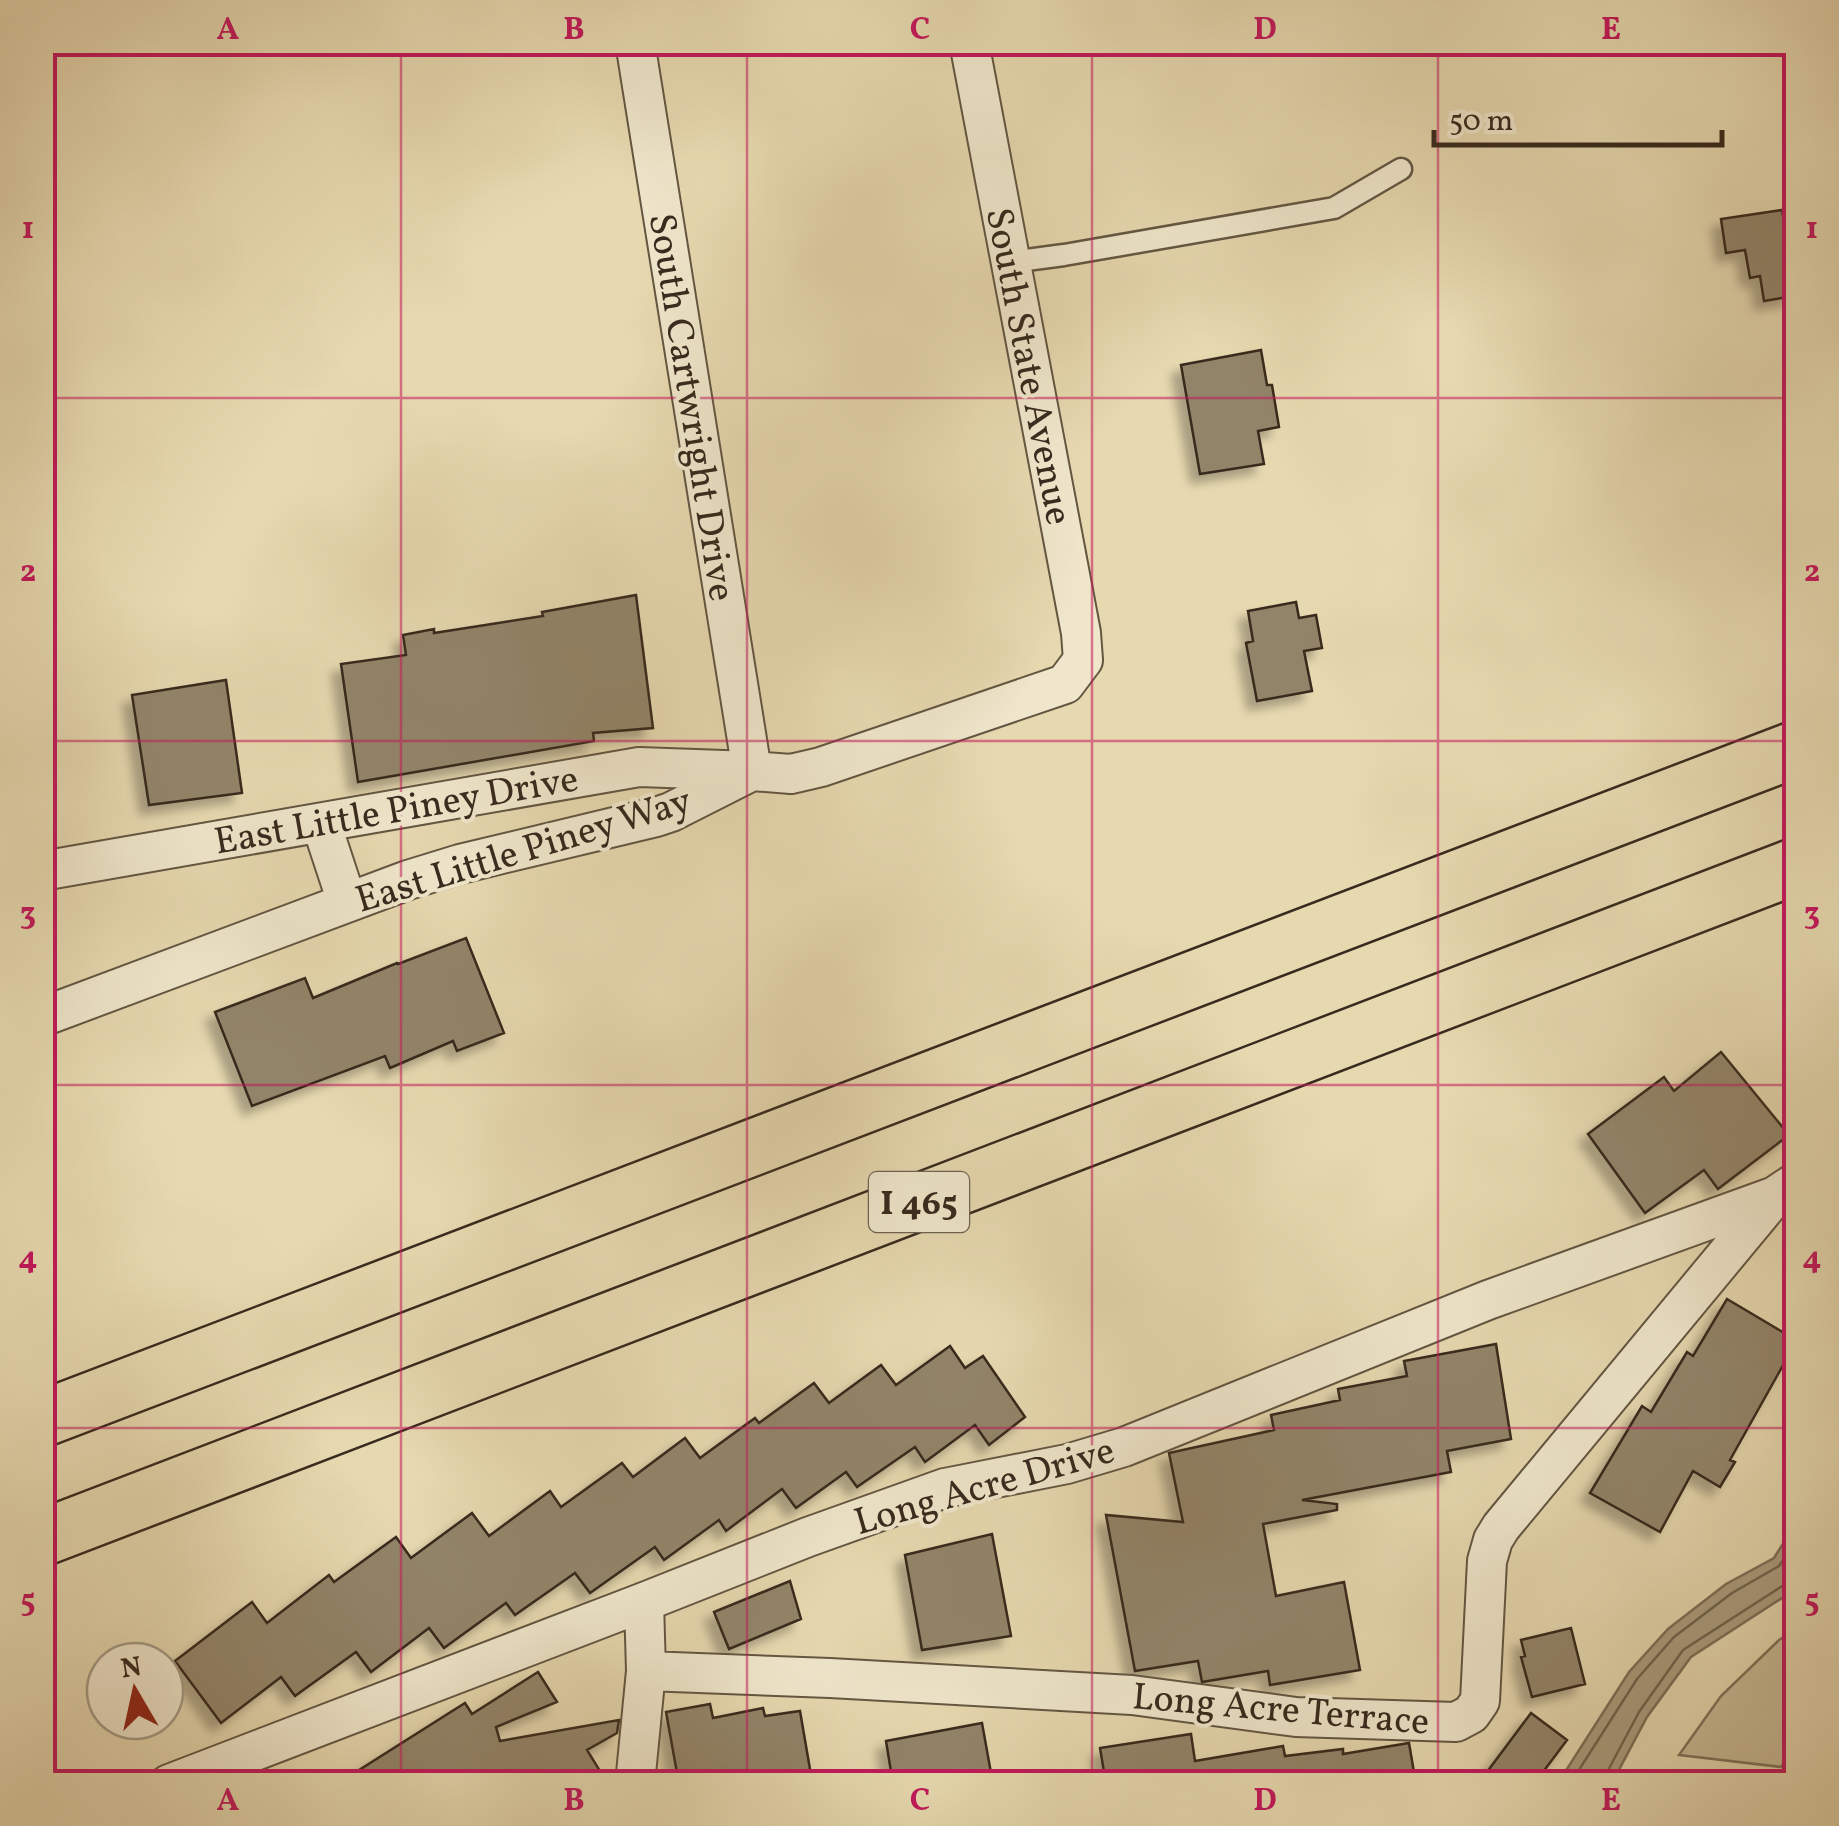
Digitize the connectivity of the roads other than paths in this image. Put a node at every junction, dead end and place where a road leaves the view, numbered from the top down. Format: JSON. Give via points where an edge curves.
{"nodes":[{"id":1,"x":635,"y":42,"type":"edge"},
{"id":2,"x":969,"y":42,"type":"edge"},
{"id":3,"x":1401,"y":169,"type":"dead end"},
{"id":4,"x":1011,"y":262,"type":"junction"},
{"id":5,"x":1065,"y":684,"type":"joint"},
{"id":6,"x":1796,"y":749,"type":"edge"},
{"id":7,"x":752,"y":771,"type":"junction"},
{"id":8,"x":321,"y":822,"type":"junction"},
{"id":9,"x":1796,"y":866,"type":"edge"},
{"id":10,"x":42,"y":871,"type":"edge"},
{"id":11,"x":348,"y":902,"type":"junction"},
{"id":12,"x":42,"y":1017,"type":"edge"},
{"id":13,"x":1786,"y":1189,"type":"edge"},
{"id":14,"x":42,"y":1419,"type":"edge"},
{"id":15,"x":42,"y":1538,"type":"edge"},
{"id":16,"x":644,"y":1602,"type":"junction"},
{"id":17,"x":646,"y":1672,"type":"junction"},
{"id":18,"x":169,"y":1784,"type":"edge"},
{"id":19,"x":635,"y":1784,"type":"edge"}],
"edges":[{"from":1,"to":7,"type":"street","name":"South Cartwright Drive"},
{"from":2,"to":4,"type":"street","name":"South State Avenue"},
{"from":3,"to":4,"type":"lane","via":[[1334,208]]},
{"from":4,"to":5,"type":"street","name":"South State Avenue","via":[[1080,633],[1083,660]]},
{"from":5,"to":7,"type":"street","name":"East Little Piney Way","via":[[821,766],[791,774]]},
{"from":6,"to":14,"type":"highway"},
{"from":7,"to":8,"type":"street","name":"East Little Piney Drive","via":[[639,767]]},
{"from":7,"to":11,"type":"street","name":"East Little Piney Way","via":[[656,817],[460,864]]},
{"from":8,"to":10,"type":"street","name":"East Little Piney Drive"},
{"from":8,"to":11,"type":"street"},
{"from":9,"to":15,"type":"highway","number":"I 465"},
{"from":11,"to":12,"type":"street","name":"East Little Piney Way"},
{"from":13,"to":16,"type":"street","name":"Long Acre Drive","via":[[1124,1447],[945,1488]]},
{"from":13,"to":17,"type":"street","name":"Long Acre Terrace","via":[[1493,1540],[1480,1701],[1466,1718],[1296,1717],[1132,1695]]},
{"from":16,"to":17,"type":"street"},
{"from":16,"to":18,"type":"street","name":"Long Acre Drive"},
{"from":17,"to":19,"type":"street"}]}
